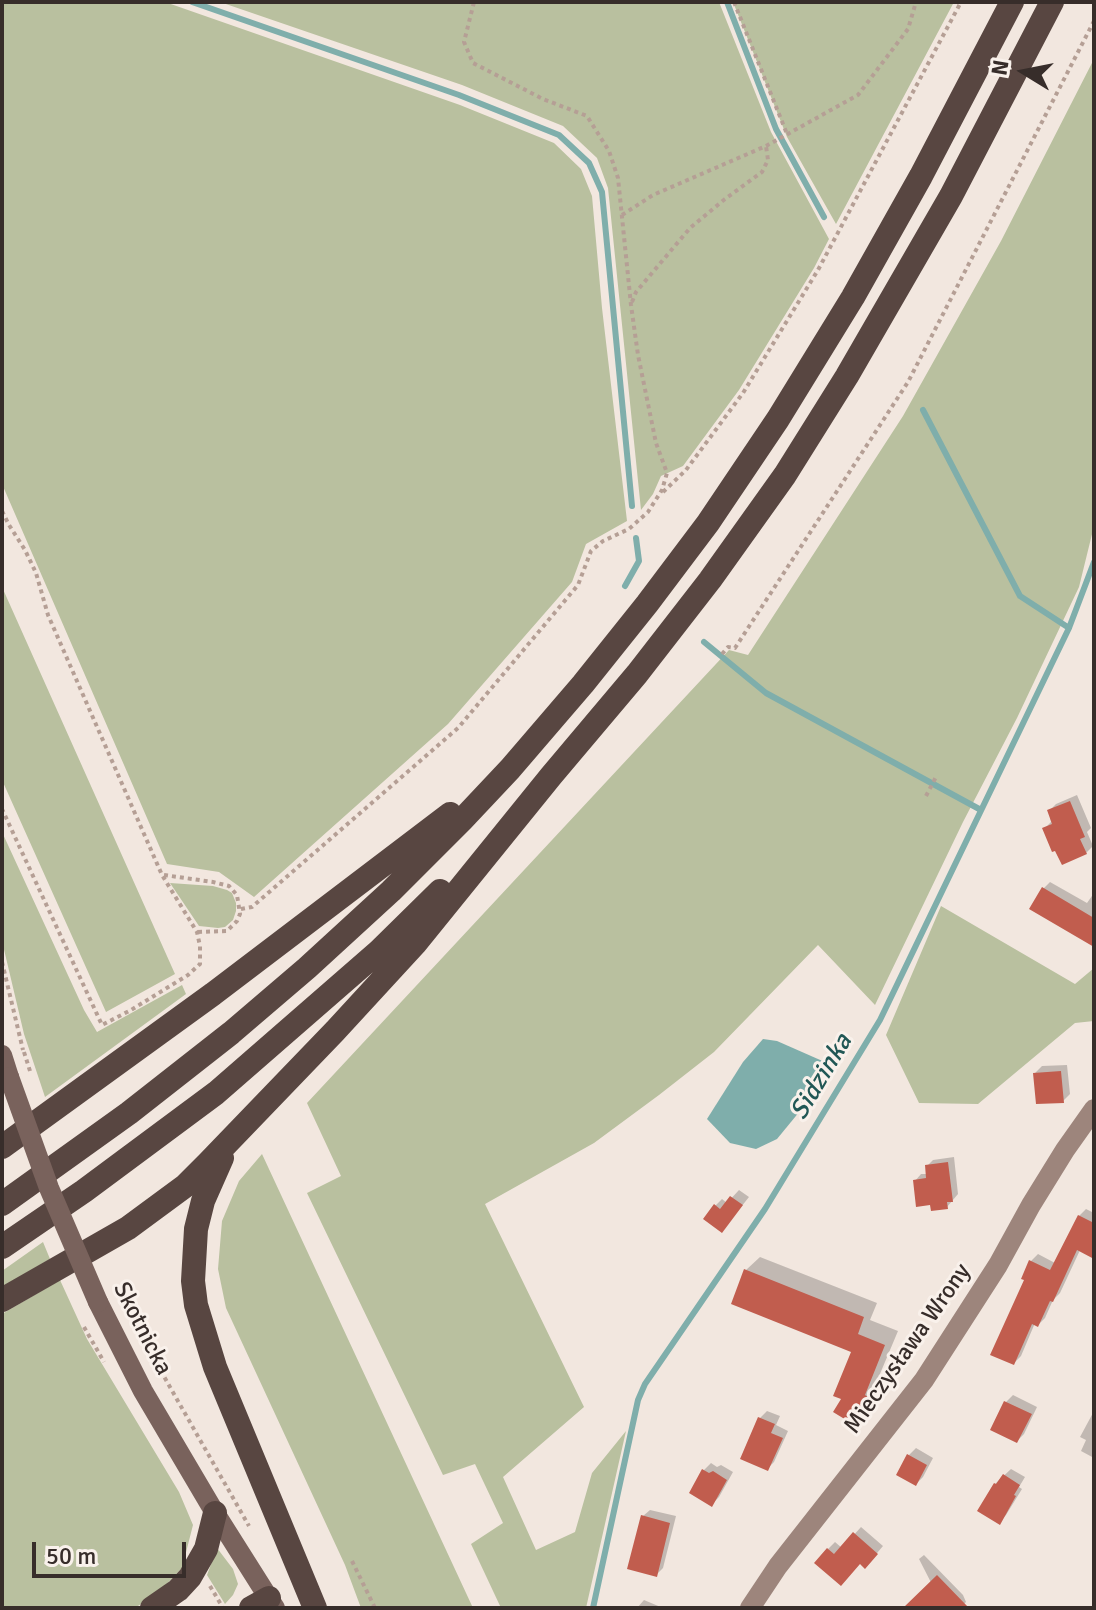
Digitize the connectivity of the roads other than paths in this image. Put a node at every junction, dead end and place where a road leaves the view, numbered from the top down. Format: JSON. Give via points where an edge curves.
{"nodes":[{"id":1,"x":1012,"y":2,"type":"edge"},
{"id":2,"x":1052,"y":2,"type":"edge"},
{"id":3,"x":510,"y":769,"type":"junction"},
{"id":4,"x":551,"y":776,"type":"junction"},
{"id":5,"x":2,"y":1055,"type":"edge"},
{"id":6,"x":1094,"y":1109,"type":"edge"},
{"id":7,"x":232,"y":1138,"type":"junction"},
{"id":8,"x":2,"y":1147,"type":"edge"},
{"id":9,"x":2,"y":1204,"type":"edge"},
{"id":10,"x":2,"y":1247,"type":"edge"},
{"id":11,"x":2,"y":1300,"type":"edge"},
{"id":12,"x":215,"y":1513,"type":"junction"},
{"id":13,"x":265,"y":1605,"type":"edge"},
{"id":14,"x":152,"y":1608,"type":"edge"},
{"id":15,"x":315,"y":1608,"type":"edge"},
{"id":16,"x":750,"y":1608,"type":"edge"}],
"edges":[{"from":1,"to":3,"type":"highway","via":[[906,203],[778,419],[647,604]]},
{"from":2,"to":4,"type":"highway","via":[[951,196],[785,475],[637,674]]},
{"from":3,"to":8,"type":"highway"},
{"from":3,"to":9,"type":"highway","via":[[391,891],[266,1003],[129,1113]]},
{"from":4,"to":7,"type":"highway","via":[[415,944]]},
{"from":4,"to":10,"type":"highway","via":[[379,951],[216,1093]]},
{"from":5,"to":12,"type":"main road","name":"Skotnicka","bridge":true,"via":[[49,1188],[98,1302]]},
{"from":6,"to":16,"type":"street","name":"Mieczysława Wrony","via":[[924,1380]]},
{"from":7,"to":11,"type":"highway","via":[[185,1186],[128,1228]]},
{"from":7,"to":15,"type":"highway","via":[[196,1229],[196,1305],[231,1408]]},
{"from":12,"to":13,"type":"main road","name":"Skotnicka"},
{"from":12,"to":14,"type":"highway","via":[[206,1549],[190,1577]]}]}
